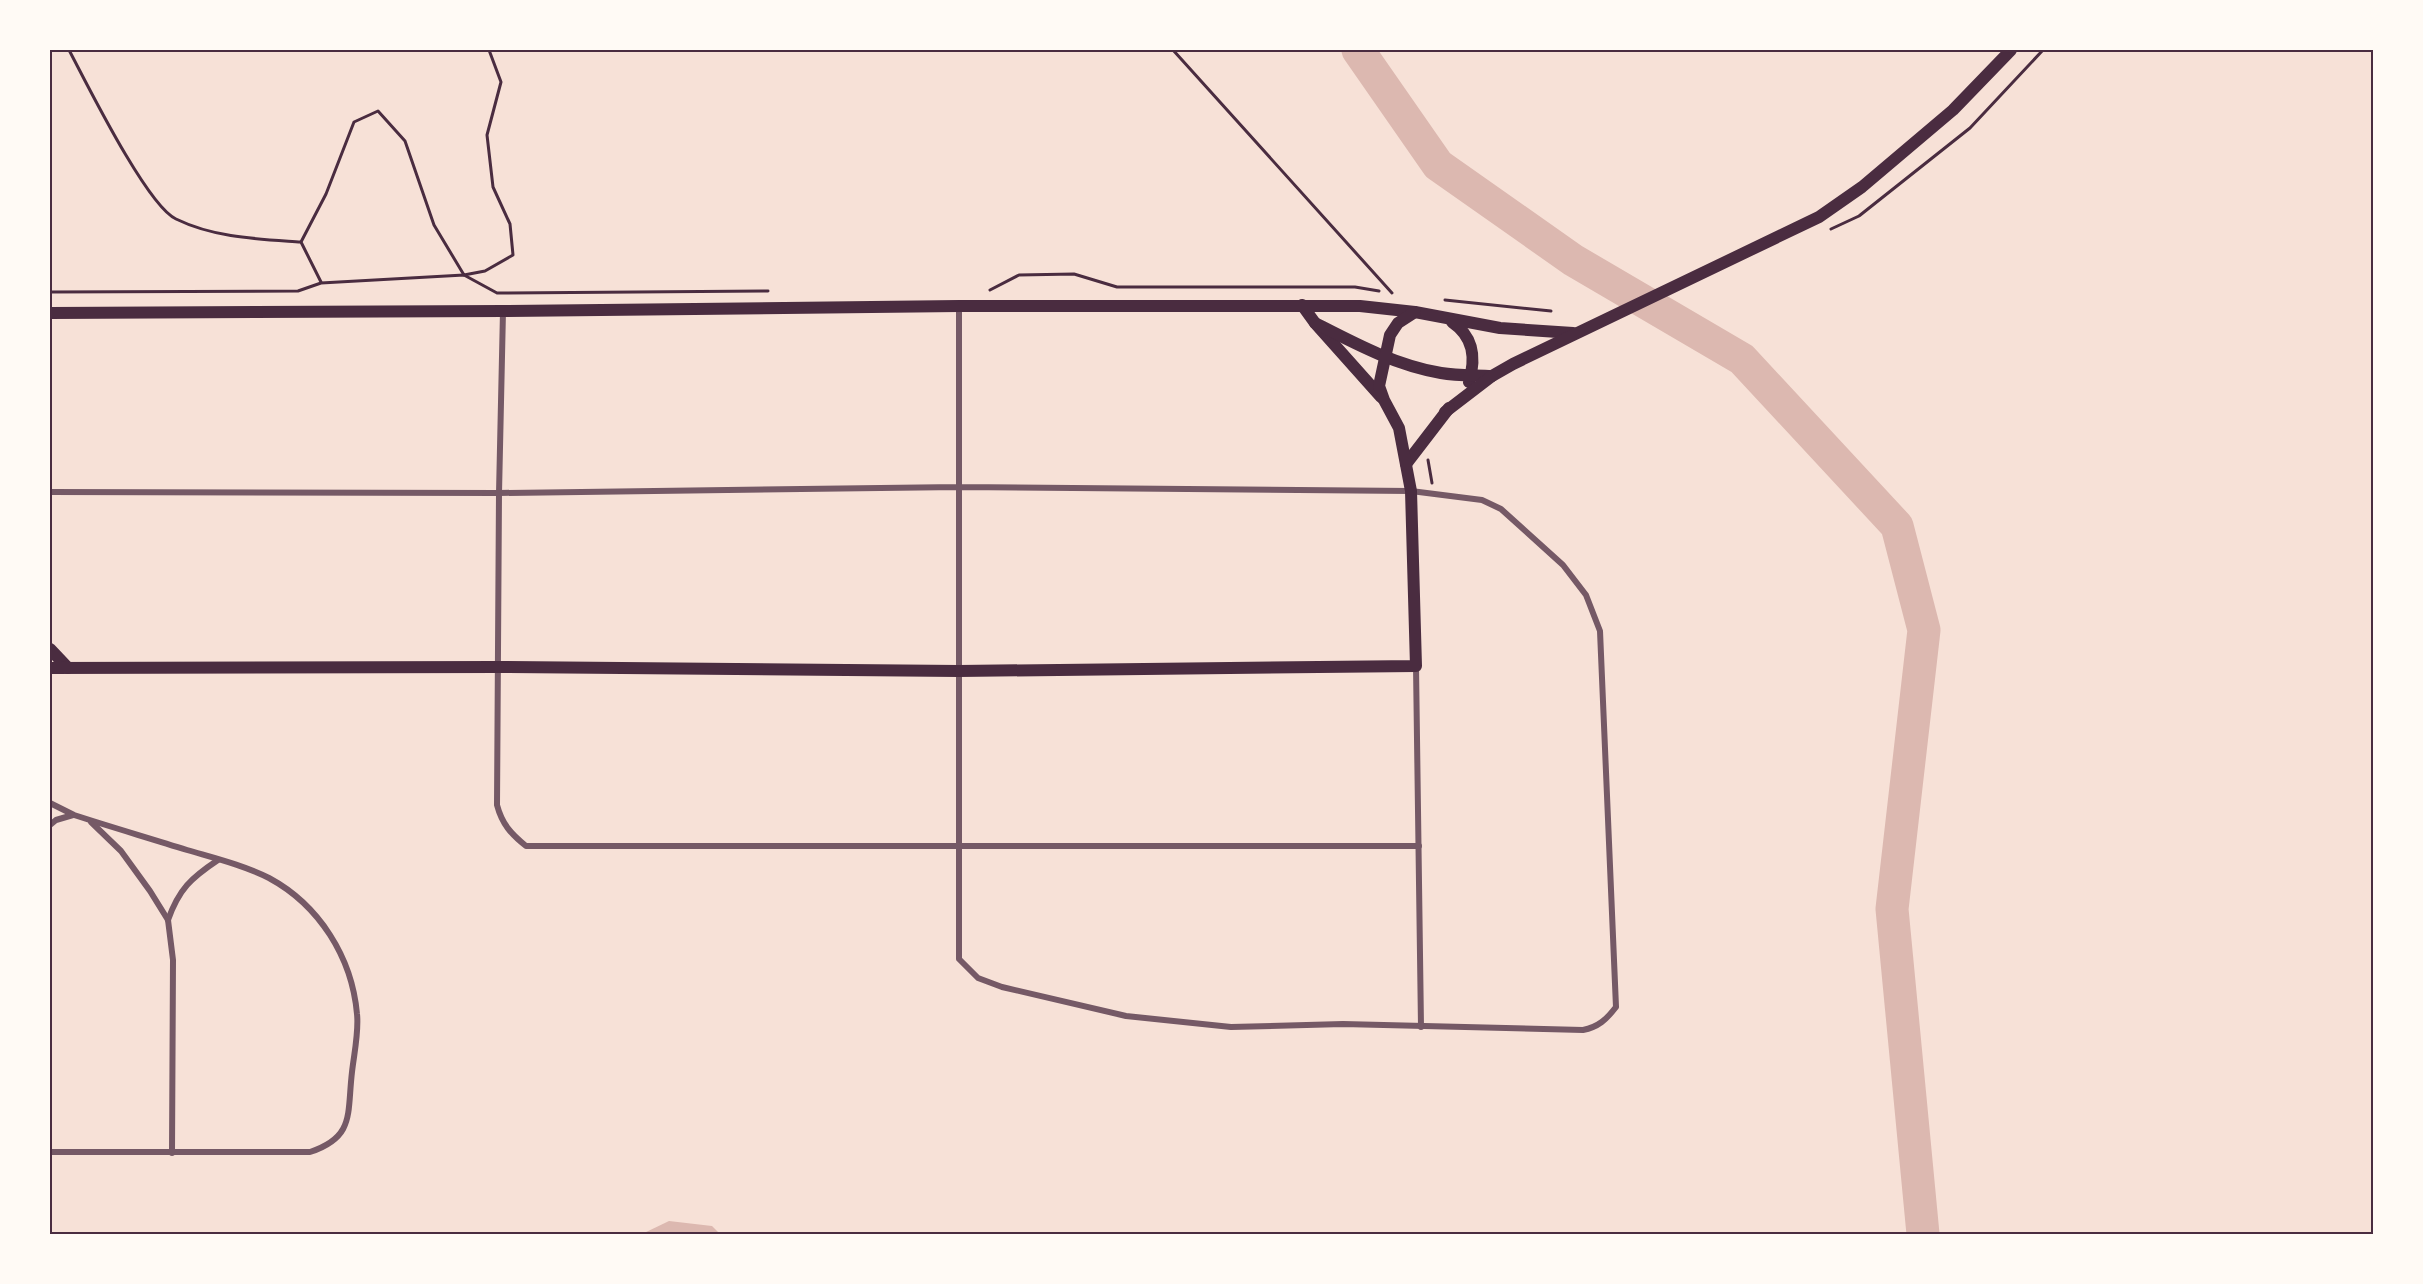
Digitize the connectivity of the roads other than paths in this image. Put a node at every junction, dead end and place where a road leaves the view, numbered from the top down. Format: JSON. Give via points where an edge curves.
{"nodes":[{"id":1,"x":2011,"y":50,"type":"edge"},
{"id":2,"x":1302,"y":305,"type":"junction"},
{"id":3,"x":959,"y":306,"type":"junction"},
{"id":4,"x":503,"y":311,"type":"junction"},
{"id":5,"x":1415,"y":312,"type":"junction"},
{"id":6,"x":50,"y":313,"type":"edge"},
{"id":7,"x":1448,"y":319,"type":"junction"},
{"id":8,"x":1315,"y":323,"type":"junction"},
{"id":9,"x":1573,"y":333,"type":"junction"},
{"id":10,"x":1384,"y":357,"type":"junction"},
{"id":11,"x":1471,"y":375,"type":"junction"},
{"id":12,"x":1492,"y":376,"type":"junction"},
{"id":13,"x":1384,"y":400,"type":"junction"},
{"id":14,"x":1445,"y":412,"type":"junction"},
{"id":15,"x":1406,"y":464,"type":"junction"},
{"id":16,"x":959,"y":487,"type":"junction"},
{"id":17,"x":1412,"y":491,"type":"junction"},
{"id":18,"x":50,"y":492,"type":"edge"},
{"id":19,"x":499,"y":493,"type":"junction"},
{"id":20,"x":50,"y":649,"type":"edge"},
{"id":21,"x":1416,"y":666,"type":"junction"},
{"id":22,"x":498,"y":667,"type":"junction"},
{"id":23,"x":50,"y":668,"type":"edge"},
{"id":24,"x":68,"y":668,"type":"junction"},
{"id":25,"x":959,"y":671,"type":"junction"},
{"id":26,"x":50,"y":803,"type":"edge"},
{"id":27,"x":74,"y":815,"type":"junction"},
{"id":28,"x":88,"y":819,"type":"junction"},
{"id":29,"x":50,"y":825,"type":"edge"},
{"id":30,"x":959,"y":846,"type":"junction"},
{"id":31,"x":1419,"y":846,"type":"junction"},
{"id":32,"x":218,"y":860,"type":"junction"},
{"id":33,"x":168,"y":920,"type":"junction"},
{"id":34,"x":1420,"y":1027,"type":"junction"},
{"id":35,"x":50,"y":1152,"type":"edge"},
{"id":36,"x":172,"y":1153,"type":"junction"}],
"edges":[{"from":1,"to":9,"type":"main road","via":[[1953,110],[1819,217]]},
{"from":2,"to":3,"type":"main road"},
{"from":2,"to":5,"type":"main road"},
{"from":2,"to":8,"type":"main road"},
{"from":3,"to":4,"type":"main road"},
{"from":3,"to":16,"type":"street"},
{"from":4,"to":6,"type":"main road"},
{"from":4,"to":19,"type":"street"},
{"from":5,"to":7,"type":"main road"},
{"from":5,"to":10,"type":"main road","via":[[1398,323]]},
{"from":7,"to":9,"type":"main road","via":[[1500,328]]},
{"from":7,"to":11,"type":"main road","via":[[1468,337],[1473,353]]},
{"from":8,"to":10,"type":"main road"},
{"from":8,"to":13,"type":"main road"},
{"from":9,"to":12,"type":"main road"},
{"from":10,"to":11,"type":"main road","via":[[1443,374]]},
{"from":10,"to":13,"type":"main road","via":[[1379,386]]},
{"from":11,"to":12,"type":"main road"},
{"from":11,"to":14,"type":"main road","via":[[1468,386]]},
{"from":12,"to":14,"type":"main road"},
{"from":13,"to":15,"type":"main road","via":[[1399,428]]},
{"from":14,"to":15,"type":"main road"},
{"from":15,"to":17,"type":"main road"},
{"from":16,"to":17,"type":"street"},
{"from":16,"to":19,"type":"street"},
{"from":16,"to":25,"type":"street"},
{"from":17,"to":21,"type":"main road"},
{"from":17,"to":34,"type":"street","via":[[1482,500],[1502,509],[1563,565],[1586,595],[1600,631],[1616,1008],[1605,1021],[1583,1030]]},
{"from":18,"to":19,"type":"street"},
{"from":19,"to":22,"type":"street"},
{"from":20,"to":24,"type":"main road"},
{"from":21,"to":25,"type":"main road"},
{"from":21,"to":31,"type":"street"},
{"from":22,"to":24,"type":"main road"},
{"from":22,"to":25,"type":"main road"},
{"from":22,"to":30,"type":"street","via":[[497,805],[510,832],[526,846]]},
{"from":23,"to":24,"type":"main road"},
{"from":25,"to":30,"type":"street"},
{"from":26,"to":27,"type":"street"},
{"from":27,"to":28,"type":"street"},
{"from":27,"to":29,"type":"street"},
{"from":28,"to":32,"type":"street"},
{"from":28,"to":33,"type":"street","via":[[121,851]]},
{"from":30,"to":31,"type":"street"},
{"from":30,"to":34,"type":"street","via":[[959,959],[978,978],[1126,1016],[1231,1028],[1343,1024]]},
{"from":31,"to":34,"type":"street"},
{"from":32,"to":33,"type":"street","via":[[187,883],[174,901]]},
{"from":32,"to":36,"type":"street","via":[[281,885],[326,927],[344,957],[357,1016],[347,1121],[329,1146],[310,1152]]},
{"from":33,"to":36,"type":"street","via":[[173,960]]},
{"from":35,"to":36,"type":"street"}]}
